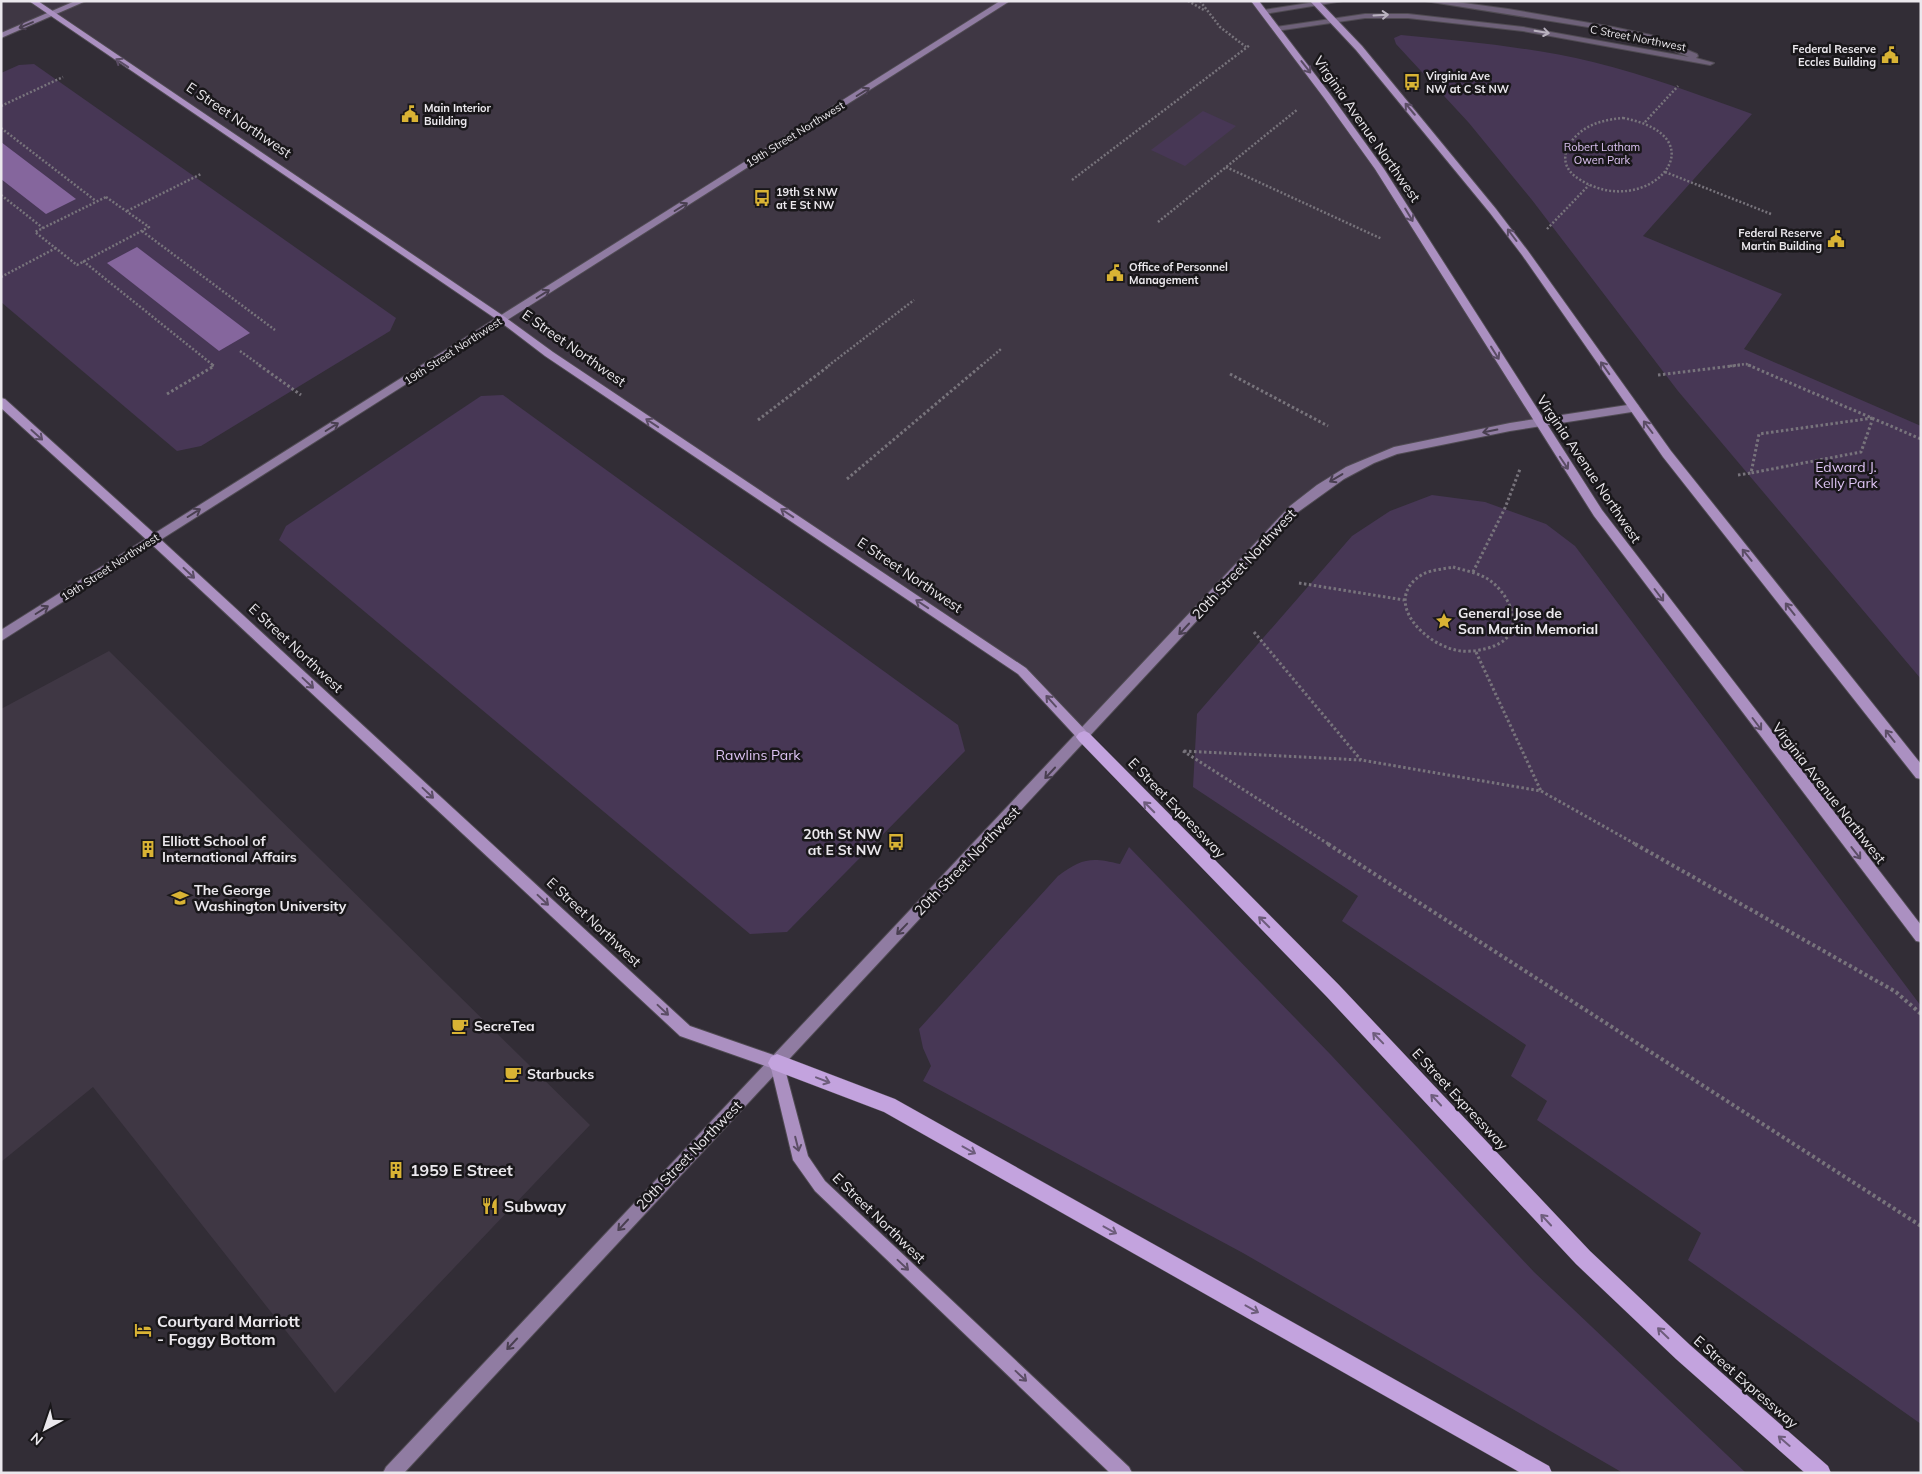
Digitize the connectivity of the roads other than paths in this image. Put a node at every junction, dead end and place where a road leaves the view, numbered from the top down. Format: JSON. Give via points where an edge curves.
{"nodes":[{"id":1,"x":33,"y":1,"type":"edge"},
{"id":2,"x":82,"y":1,"type":"edge"},
{"id":3,"x":1006,"y":1,"type":"edge"},
{"id":4,"x":1255,"y":1,"type":"edge"},
{"id":5,"x":1339,"y":1,"type":"edge"},
{"id":6,"x":1429,"y":1,"type":"edge"},
{"id":7,"x":1316,"y":3,"type":"edge"},
{"id":8,"x":1264,"y":12,"type":"junction"},
{"id":9,"x":51,"y":15,"type":"junction"},
{"id":10,"x":1332,"y":20,"type":"junction"},
{"id":11,"x":1276,"y":29,"type":"junction"},
{"id":12,"x":1,"y":36,"type":"edge"},
{"id":13,"x":502,"y":319,"type":"junction"},
{"id":14,"x":1,"y":402,"type":"edge"},
{"id":15,"x":1634,"y":408,"type":"junction"},
{"id":16,"x":1538,"y":422,"type":"junction"},
{"id":17,"x":153,"y":539,"type":"junction"},
{"id":18,"x":1,"y":636,"type":"edge"},
{"id":19,"x":1084,"y":737,"type":"junction"},
{"id":20,"x":1921,"y":774,"type":"edge"},
{"id":21,"x":1921,"y":936,"type":"edge"},
{"id":22,"x":777,"y":1063,"type":"junction"},
{"id":23,"x":392,"y":1473,"type":"edge"},
{"id":24,"x":1124,"y":1473,"type":"edge"},
{"id":25,"x":1542,"y":1473,"type":"edge"},
{"id":26,"x":1821,"y":1473,"type":"edge"}],
"edges":[{"from":1,"to":9,"type":"main road","name":"E Street Northwest"},
{"from":2,"to":9,"type":"main road"},
{"from":13,"to":3,"type":"main road","name":"19th Street Northwest","one_way":true},
{"from":4,"to":8,"type":"main road","name":"Virginia Avenue Northwest"},
{"from":5,"to":7,"type":"street"},
{"from":10,"to":6,"type":"street","name":"C Street Northwest","one_way":true,"via":[[1390,15],[1458,20],[1564,35],[1710,63],[1648,37],[1613,29],[1508,10]]},
{"from":7,"to":8,"type":"street"},
{"from":7,"to":10,"type":"main road"},
{"from":8,"to":11,"type":"main road","name":"Virginia Avenue Northwest"},
{"from":9,"to":12,"type":"main road","one_way":true},
{"from":13,"to":9,"type":"main road","name":"E Street Northwest","one_way":true},
{"from":10,"to":11,"type":"street","name":"C Street Northwest"},
{"from":15,"to":10,"type":"main road","one_way":true,"via":[[1493,211],[1359,48]]},
{"from":11,"to":16,"type":"main road","name":"Virginia Avenue Northwest","one_way":true,"via":[[1382,172]]},
{"from":17,"to":13,"type":"main road","name":"19th Street Northwest","one_way":true},
{"from":19,"to":13,"type":"main road","name":"E Street Northwest","one_way":true,"via":[[1022,671],[549,354]]},
{"from":14,"to":17,"type":"main road","name":"E Street Northwest","one_way":true},
{"from":15,"to":16,"type":"main road","name":"20th Street Northwest"},
{"from":20,"to":15,"type":"main road","one_way":true},
{"from":16,"to":19,"type":"main road","name":"20th Street Northwest","one_way":true,"via":[[1400,449],[1370,460],[1318,489],[1294,510]]},
{"from":16,"to":21,"type":"main road","name":"Virginia Avenue Northwest","one_way":true,"via":[[1638,568]]},
{"from":18,"to":17,"type":"main road","name":"19th Street Northwest","one_way":true},
{"from":17,"to":22,"type":"main road","name":"E Street Northwest","one_way":true,"via":[[685,1030]]},
{"from":19,"to":22,"type":"main road","name":"20th Street Northwest","one_way":true},
{"from":26,"to":19,"type":"highway","name":"E Street Expressway","one_way":true,"via":[[1705,1373],[1552,1226],[1324,982],[1141,799]]},
{"from":22,"to":23,"type":"main road","name":"20th Street Northwest","one_way":true},
{"from":22,"to":24,"type":"main road","name":"E Street Northwest","one_way":true,"via":[[802,1160],[820,1186]]},
{"from":22,"to":25,"type":"highway","one_way":true,"via":[[889,1105]]}]}
